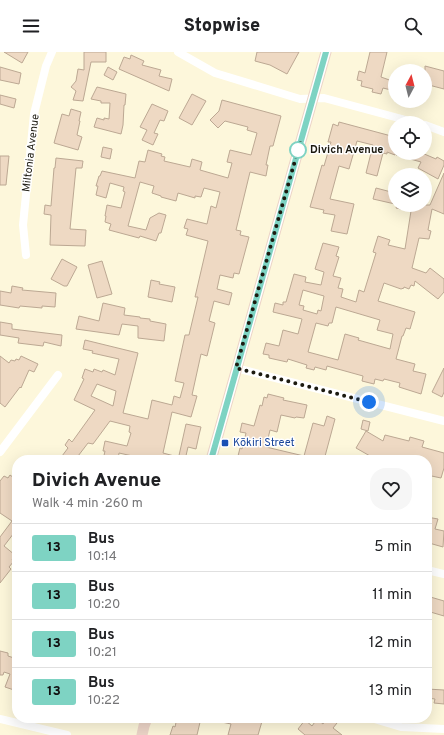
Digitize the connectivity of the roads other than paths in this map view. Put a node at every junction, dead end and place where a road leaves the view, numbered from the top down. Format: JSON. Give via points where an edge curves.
{"nodes":[{"id":1,"x":52,"y":52,"type":"edge"},
{"id":2,"x":178,"y":52,"type":"edge"},
{"id":3,"x":326,"y":52,"type":"edge"},
{"id":4,"x":313,"y":98,"type":"junction"},
{"id":5,"x":391,"y":116,"type":"edge"},
{"id":6,"x":432,"y":128,"type":"edge"},
{"id":7,"x":444,"y":132,"type":"edge"},
{"id":8,"x":26,"y":255,"type":"dead end"},
{"id":9,"x":236,"y":368,"type":"junction"},
{"id":10,"x":58,"y":375,"type":"dead end"},
{"id":11,"x":444,"y":421,"type":"edge"},
{"id":12,"x":0,"y":452,"type":"edge"},
{"id":13,"x":212,"y":455,"type":"edge"},
{"id":14,"x":432,"y":571,"type":"edge"},
{"id":15,"x":444,"y":574,"type":"edge"},
{"id":16,"x":0,"y":719,"type":"edge"},
{"id":17,"x":12,"y":722,"type":"edge"},
{"id":18,"x":17,"y":723,"type":"edge"},
{"id":19,"x":146,"y":723,"type":"edge"},
{"id":20,"x":390,"y":723,"type":"edge"},
{"id":21,"x":444,"y":729,"type":"edge"},
{"id":22,"x":67,"y":735,"type":"edge"},
{"id":23,"x":142,"y":735,"type":"edge"}],
"edges":[{"from":1,"to":8,"type":"street","name":"Miltonia Avenue","via":[[34,114],[23,225]]},
{"from":2,"to":4,"type":"street","via":[[215,73],[300,99]]},
{"from":3,"to":4,"type":"main road"},
{"from":4,"to":5,"type":"street","via":[[324,98]]},
{"from":4,"to":9,"type":"main road"},
{"from":6,"to":7,"type":"street"},
{"from":9,"to":11,"type":"street"},
{"from":9,"to":13,"type":"main road"},
{"from":10,"to":12,"type":"street"},
{"from":14,"to":15,"type":"street"},
{"from":16,"to":17,"type":"street"},
{"from":18,"to":22,"type":"street"},
{"from":19,"to":23,"type":"main road"},
{"from":20,"to":21,"type":"street"}]}
